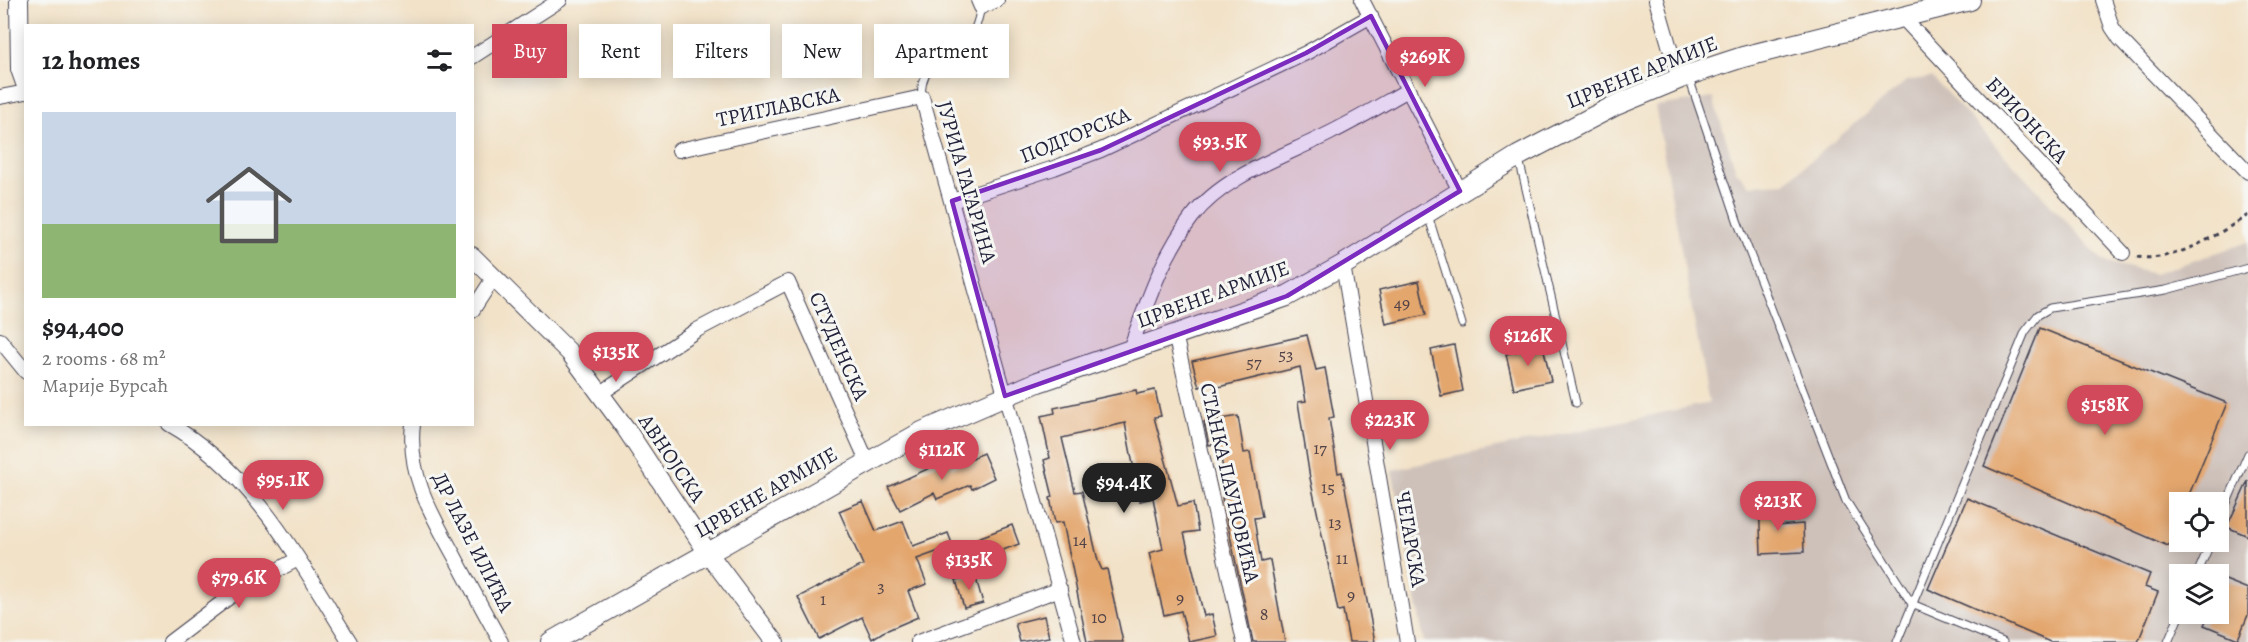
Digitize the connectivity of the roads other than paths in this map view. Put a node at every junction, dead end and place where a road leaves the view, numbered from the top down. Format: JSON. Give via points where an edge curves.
{"nodes":[{"id":1,"x":19,"y":0,"type":"edge"},
{"id":2,"x":560,"y":0,"type":"edge"},
{"id":3,"x":997,"y":0,"type":"edge"},
{"id":4,"x":1362,"y":0,"type":"edge"},
{"id":5,"x":1656,"y":0,"type":"edge"},
{"id":6,"x":1970,"y":0,"type":"edge"},
{"id":7,"x":2103,"y":0,"type":"edge"},
{"id":8,"x":544,"y":4,"type":"edge"},
{"id":9,"x":980,"y":4,"type":"edge"},
{"id":10,"x":1371,"y":16,"type":"junction"},
{"id":11,"x":1901,"y":16,"type":"junction"},
{"id":12,"x":474,"y":56,"type":"edge"},
{"id":13,"x":1683,"y":77,"type":"junction"},
{"id":14,"x":24,"y":80,"type":"edge"},
{"id":15,"x":1408,"y":90,"type":"junction"},
{"id":16,"x":24,"y":92,"type":"edge"},
{"id":17,"x":0,"y":97,"type":"edge"},
{"id":18,"x":922,"y":97,"type":"junction"},
{"id":19,"x":679,"y":150,"type":"dead end"},
{"id":20,"x":1518,"y":156,"type":"junction"},
{"id":21,"x":2248,"y":172,"type":"edge"},
{"id":22,"x":1460,"y":191,"type":"junction"},
{"id":23,"x":952,"y":201,"type":"junction"},
{"id":24,"x":1427,"y":212,"type":"junction"},
{"id":25,"x":2123,"y":253,"type":"road end"},
{"id":26,"x":474,"y":258,"type":"edge"},
{"id":27,"x":1343,"y":265,"type":"junction"},
{"id":28,"x":2248,"y":268,"type":"edge"},
{"id":29,"x":494,"y":277,"type":"junction"},
{"id":30,"x":474,"y":308,"type":"edge"},
{"id":31,"x":1462,"y":324,"type":"dead end"},
{"id":32,"x":1176,"y":334,"type":"junction"},
{"id":33,"x":0,"y":340,"type":"edge"},
{"id":34,"x":1130,"y":349,"type":"junction"},
{"id":35,"x":24,"y":370,"type":"edge"},
{"id":36,"x":601,"y":393,"type":"junction"},
{"id":37,"x":1005,"y":396,"type":"junction"},
{"id":38,"x":1576,"y":403,"type":"dead end"},
{"id":39,"x":172,"y":426,"type":"edge"},
{"id":40,"x":413,"y":426,"type":"edge"},
{"id":41,"x":2248,"y":454,"type":"edge"},
{"id":42,"x":867,"y":461,"type":"junction"},
{"id":43,"x":2229,"y":498,"type":"edge"},
{"id":44,"x":708,"y":553,"type":"junction"},
{"id":45,"x":298,"y":559,"type":"junction"},
{"id":46,"x":1060,"y":589,"type":"junction"},
{"id":47,"x":1912,"y":604,"type":"junction"},
{"id":48,"x":2176,"y":624,"type":"edge"},
{"id":49,"x":170,"y":642,"type":"edge"},
{"id":50,"x":350,"y":642,"type":"edge"},
{"id":51,"x":501,"y":642,"type":"edge"},
{"id":52,"x":551,"y":642,"type":"edge"},
{"id":53,"x":775,"y":642,"type":"edge"},
{"id":54,"x":918,"y":642,"type":"edge"},
{"id":55,"x":1074,"y":642,"type":"edge"},
{"id":56,"x":1244,"y":642,"type":"edge"},
{"id":57,"x":1407,"y":642,"type":"edge"},
{"id":58,"x":1897,"y":642,"type":"edge"},
{"id":59,"x":2003,"y":642,"type":"edge"},
{"id":60,"x":2168,"y":642,"type":"edge"}],
"edges":[{"from":1,"to":14,"type":"street","via":[[20,69]]},
{"from":2,"to":8,"type":"street"},
{"from":3,"to":9,"type":"street"},
{"from":4,"to":10,"type":"street"},
{"from":5,"to":13,"type":"street"},
{"from":6,"to":11,"type":"main road","name":"ЦРВЕНЕ АРМИЈЕ"},
{"from":7,"to":21,"type":"street","via":[[2120,39]]},
{"from":8,"to":12,"type":"street"},
{"from":9,"to":18,"type":"lane","name":"ЈУРИЈА ГАГАРИНА","via":[[973,31],[928,68],[922,80]]},
{"from":10,"to":15,"type":"street"},
{"from":10,"to":23,"type":"street","name":"ПОДГОРСКА","via":[[1306,53],[1101,150]]},
{"from":11,"to":13,"type":"main road","name":"ЦРВЕНЕ АРМИЈЕ","via":[[1743,57]]},
{"from":11,"to":25,"type":"street","name":"БРИОНСКА"},
{"from":13,"to":20,"type":"main road","name":"ЦРВЕНЕ АРМИЈЕ","via":[[1591,117]]},
{"from":13,"to":47,"type":"lane","via":[[1846,501]]},
{"from":15,"to":22,"type":"street"},
{"from":15,"to":34,"type":"street","via":[[1240,179],[1210,199],[1193,216],[1172,248]]},
{"from":16,"to":17,"type":"street"},
{"from":18,"to":19,"type":"street","name":"ТРИГЛАВСКА"},
{"from":18,"to":23,"type":"street","name":"ЈУРИЈА ГАГАРИНА"},
{"from":20,"to":22,"type":"main road","name":"ЦРВЕНЕ АРМИЈЕ"},
{"from":20,"to":38,"type":"lane"},
{"from":22,"to":24,"type":"main road","name":"ЦРВЕНЕ АРМИЈЕ"},
{"from":23,"to":37,"type":"street","name":"ЈУРИЈА ГАГАРИНА"},
{"from":24,"to":27,"type":"main road","name":"ЦРВЕНЕ АРМИЈЕ"},
{"from":24,"to":31,"type":"lane"},
{"from":26,"to":29,"type":"street","name":"АВНОЈСКА"},
{"from":27,"to":32,"type":"main road","name":"ЦРВЕНЕ АРМИЈЕ","via":[[1272,303]]},
{"from":27,"to":57,"type":"street","name":"ЧЕГАРСКА"},
{"from":28,"to":47,"type":"lane","via":[[2166,290],[2050,308],[2038,315],[2025,332]]},
{"from":29,"to":30,"type":"street"},
{"from":29,"to":36,"type":"street","name":"АВНОЈСКА","via":[[570,353]]},
{"from":32,"to":34,"type":"main road","name":"ЦРВЕНЕ АРМИЈЕ"},
{"from":32,"to":56,"type":"street","name":"СТАНКА ПАУНОВИЋА"},
{"from":33,"to":35,"type":"street"},
{"from":34,"to":37,"type":"main road","name":"ЦРВЕНЕ АРМИЈЕ"},
{"from":36,"to":42,"type":"street","name":"СТУДЕНСКА","via":[[697,330],[788,282]]},
{"from":36,"to":44,"type":"street","name":"АВНОЈСКА"},
{"from":37,"to":42,"type":"main road","name":"ЦРВЕНЕ АРМИЈЕ"},
{"from":37,"to":46,"type":"street","name":"ЈУРИЈА ГАГАРИНА"},
{"from":39,"to":45,"type":"street","via":[[226,468],[252,496]]},
{"from":40,"to":51,"type":"street","name":"ДР ЛАЗЕ ИЛИЋА","via":[[415,473],[426,503]]},
{"from":41,"to":43,"type":"lane"},
{"from":42,"to":44,"type":"main road","name":"ЦРВЕНЕ АРМИЈЕ"},
{"from":44,"to":52,"type":"main road","name":"ЦРВЕНЕ АРМИЈЕ"},
{"from":44,"to":53,"type":"street","name":"АВНОЈСКА"},
{"from":45,"to":49,"type":"street","via":[[236,592]]},
{"from":45,"to":50,"type":"street"},
{"from":46,"to":54,"type":"street"},
{"from":46,"to":55,"type":"street","name":"ЈУРИЈА ГАГАРИНА"},
{"from":47,"to":58,"type":"lane"},
{"from":47,"to":59,"type":"lane"},
{"from":48,"to":60,"type":"lane"}]}
